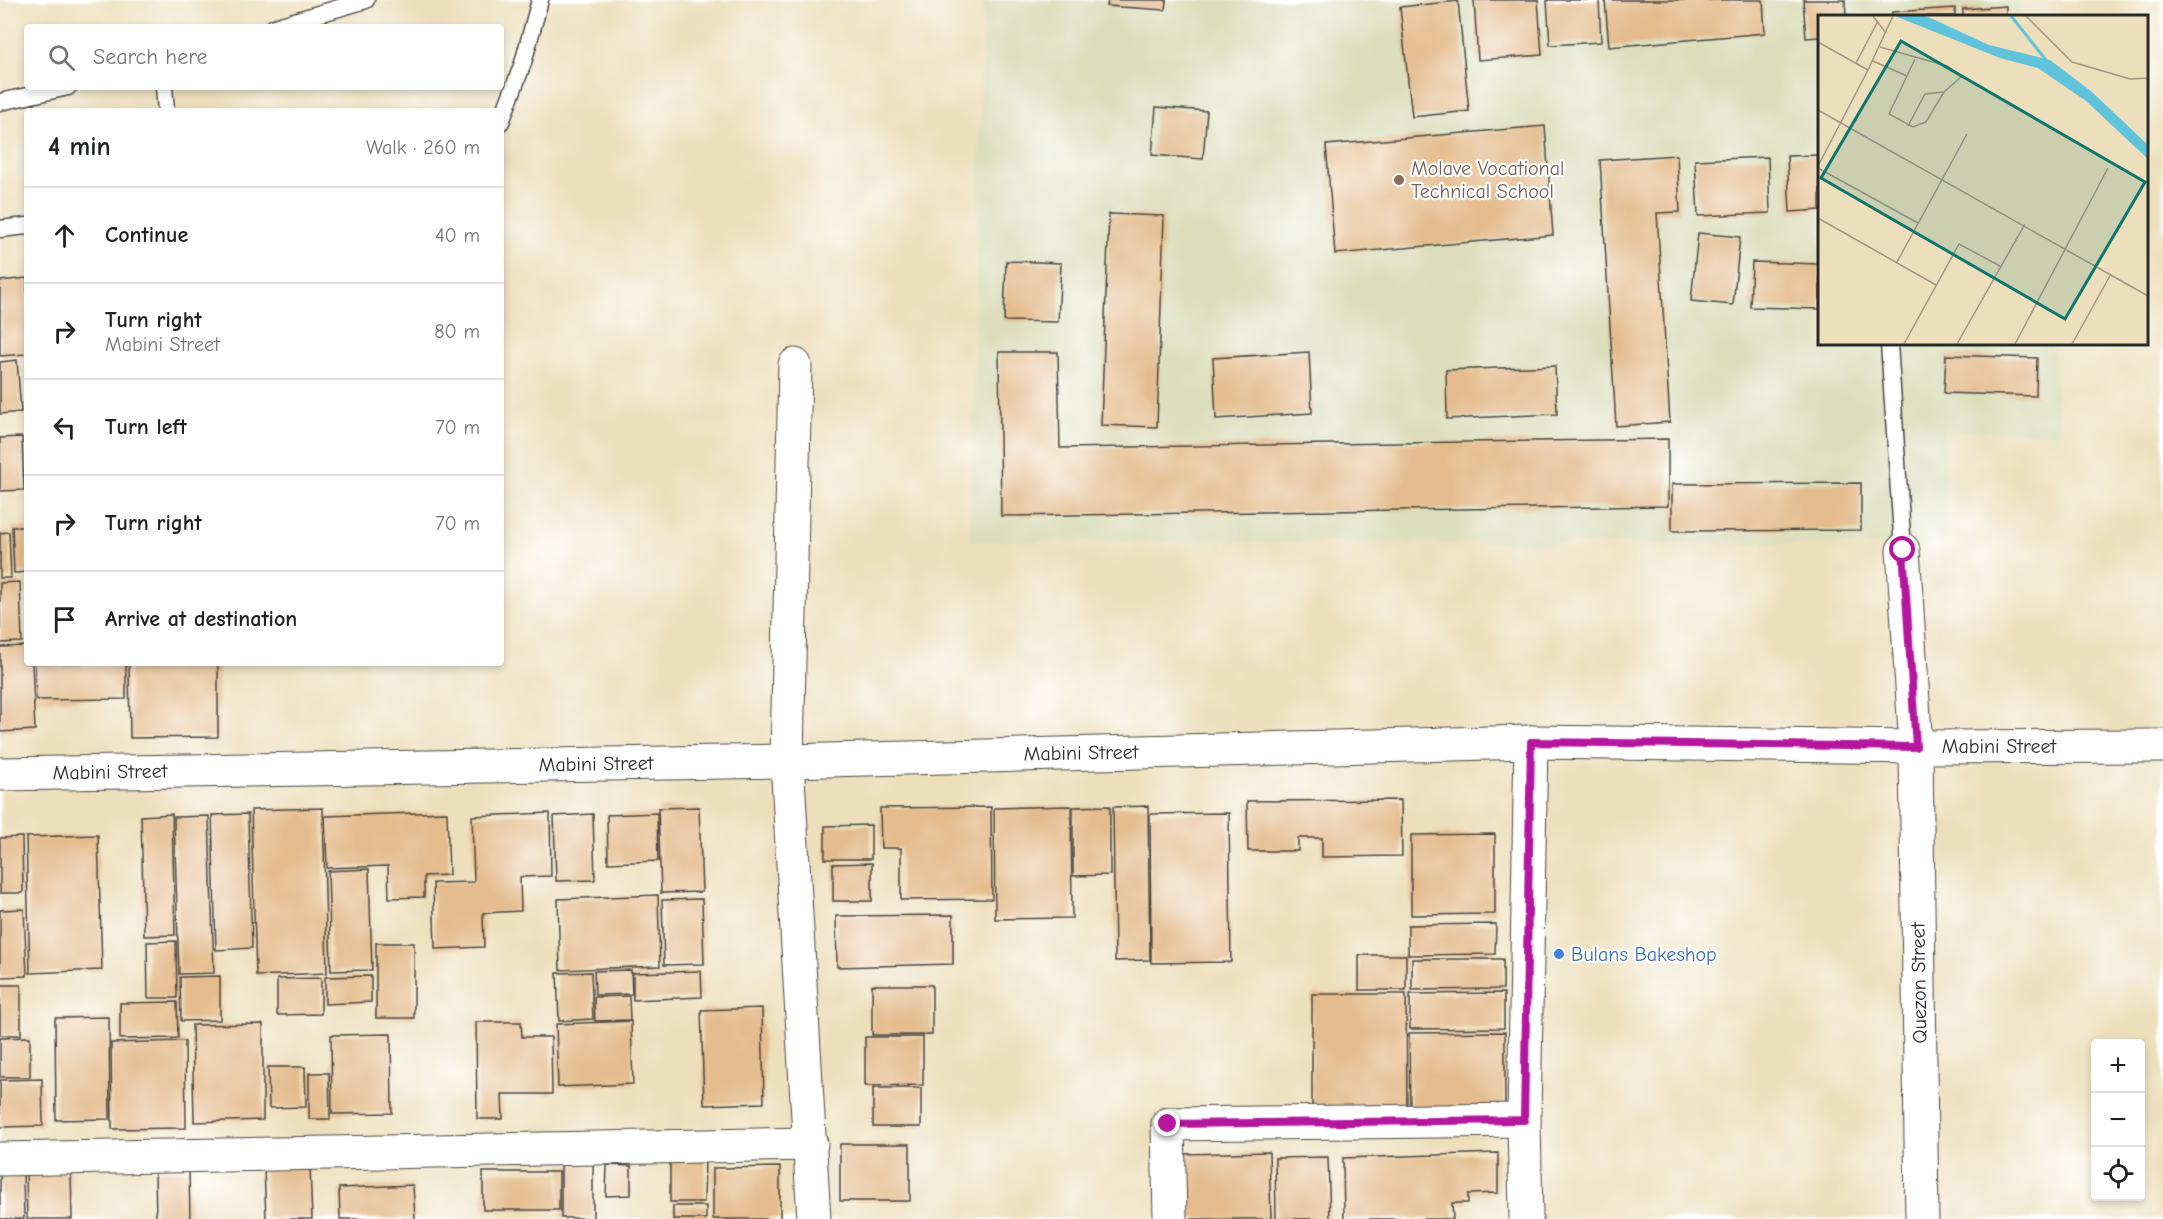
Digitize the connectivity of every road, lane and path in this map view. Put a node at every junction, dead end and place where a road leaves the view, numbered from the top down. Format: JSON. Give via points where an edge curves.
{"nodes":[{"id":1,"x":366,"y":0,"type":"edge"},
{"id":2,"x":540,"y":0,"type":"edge"},
{"id":3,"x":284,"y":24,"type":"edge"},
{"id":4,"x":54,"y":90,"type":"edge"},
{"id":5,"x":164,"y":90,"type":"edge"},
{"id":6,"x":0,"y":102,"type":"edge"},
{"id":7,"x":166,"y":108,"type":"edge"},
{"id":8,"x":504,"y":114,"type":"edge"},
{"id":9,"x":24,"y":226,"type":"edge"},
{"id":10,"x":0,"y":230,"type":"edge"},
{"id":11,"x":1888,"y":345,"type":"edge"},
{"id":12,"x":795,"y":365,"type":"dead end"},
{"id":13,"x":1903,"y":550,"type":"joint"},
{"id":14,"x":1531,"y":742,"type":"junction"},
{"id":15,"x":2163,"y":746,"type":"edge"},
{"id":16,"x":1916,"y":747,"type":"junction"},
{"id":17,"x":787,"y":761,"type":"junction"},
{"id":18,"x":0,"y":774,"type":"edge"},
{"id":19,"x":1524,"y":1120,"type":"junction"},
{"id":20,"x":811,"y":1144,"type":"junction"},
{"id":21,"x":0,"y":1159,"type":"edge"},
{"id":22,"x":814,"y":1219,"type":"edge"},
{"id":23,"x":1170,"y":1219,"type":"edge"},
{"id":24,"x":1526,"y":1219,"type":"edge"},
{"id":25,"x":1922,"y":1219,"type":"edge"}],
"edges":[{"from":1,"to":3,"type":"lane"},
{"from":2,"to":8,"type":"lane"},
{"from":4,"to":6,"type":"lane"},
{"from":5,"to":7,"type":"lane"},
{"from":9,"to":10,"type":"lane"},
{"from":11,"to":13,"type":"lane"},
{"from":12,"to":17,"type":"street"},
{"from":13,"to":16,"type":"street","name":"Quezon Street"},
{"from":14,"to":16,"type":"street","name":"Mabini Street"},
{"from":14,"to":17,"type":"street","name":"Mabini Street"},
{"from":14,"to":19,"type":"street"},
{"from":15,"to":16,"type":"street","name":"Mabini Street"},
{"from":16,"to":25,"type":"street","name":"Quezon Street"},
{"from":17,"to":18,"type":"street","name":"Mabini Street"},
{"from":17,"to":20,"type":"street"},
{"from":19,"to":23,"type":"street","via":[[1168,1124]]},
{"from":19,"to":24,"type":"street"},
{"from":20,"to":21,"type":"street"},
{"from":20,"to":22,"type":"street"}]}
